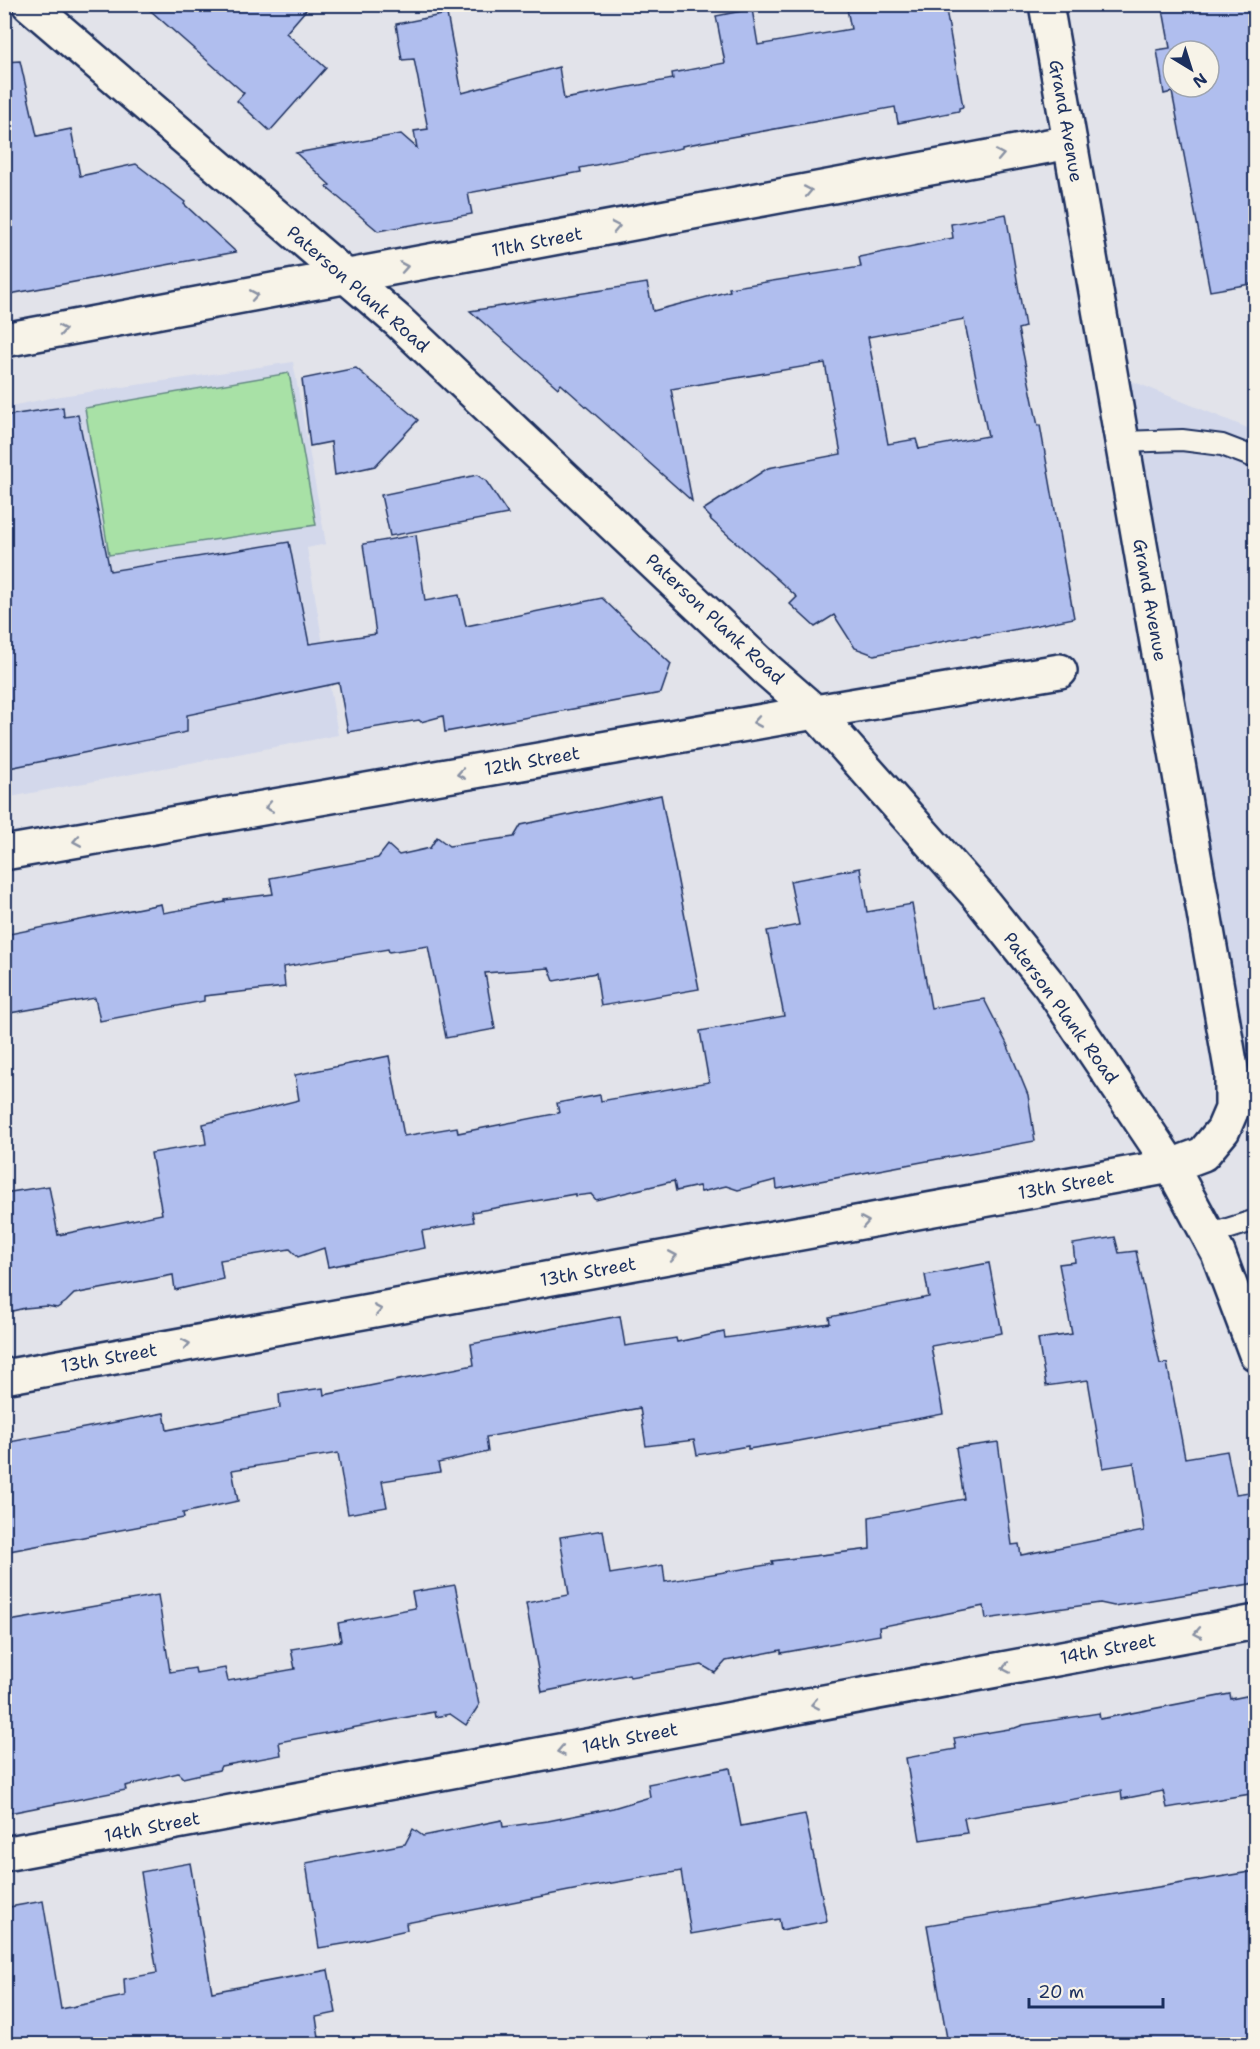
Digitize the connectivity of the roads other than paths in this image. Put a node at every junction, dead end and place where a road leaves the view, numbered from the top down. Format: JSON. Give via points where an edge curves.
{"nodes":[{"id":1,"x":29,"y":4,"type":"edge"},
{"id":2,"x":1046,"y":4,"type":"edge"},
{"id":3,"x":1070,"y":142,"type":"junction"},
{"id":4,"x":346,"y":277,"type":"junction"},
{"id":5,"x":4,"y":340,"type":"edge"},
{"id":6,"x":1122,"y":442,"type":"junction"},
{"id":7,"x":1256,"y":458,"type":"edge"},
{"id":8,"x":1060,"y":671,"type":"dead end"},
{"id":9,"x":814,"y":712,"type":"junction"},
{"id":10,"x":4,"y":853,"type":"edge"},
{"id":11,"x":1170,"y":1166,"type":"junction"},
{"id":12,"x":1256,"y":1220,"type":"edge"},
{"id":13,"x":1208,"y":1235,"type":"junction"},
{"id":14,"x":1256,"y":1354,"type":"edge"},
{"id":15,"x":4,"y":1377,"type":"edge"},
{"id":16,"x":1256,"y":1622,"type":"edge"},
{"id":17,"x":4,"y":1854,"type":"edge"}],
"edges":[{"from":1,"to":4,"type":"street","name":"Paterson Plank Road"},
{"from":2,"to":3,"type":"street","name":"Grand Avenue"},
{"from":4,"to":3,"type":"street","name":"11th Street","one_way":true},
{"from":3,"to":6,"type":"street","name":"Grand Avenue"},
{"from":5,"to":4,"type":"street","name":"11th Street","one_way":true},
{"from":4,"to":9,"type":"street","name":"Paterson Plank Road","via":[[398,321]]},
{"from":6,"to":7,"type":"lane","via":[[1176,439],[1222,445]]},
{"from":6,"to":11,"type":"street","name":"Grand Avenue","via":[[1232,1074],[1232,1109],[1223,1130],[1203,1154]]},
{"from":8,"to":9,"type":"street","name":"12th Street"},
{"from":9,"to":10,"type":"street","name":"12th Street","one_way":true},
{"from":9,"to":11,"type":"street","name":"Paterson Plank Road","via":[[979,897],[1050,986]]},
{"from":11,"to":13,"type":"street","name":"Paterson Plank Road"},
{"from":15,"to":11,"type":"street","name":"13th Street","one_way":true},
{"from":12,"to":13,"type":"lane"},
{"from":13,"to":14,"type":"street","name":"Paterson Plank Road"},
{"from":16,"to":17,"type":"street","name":"14th Street","one_way":true}]}
